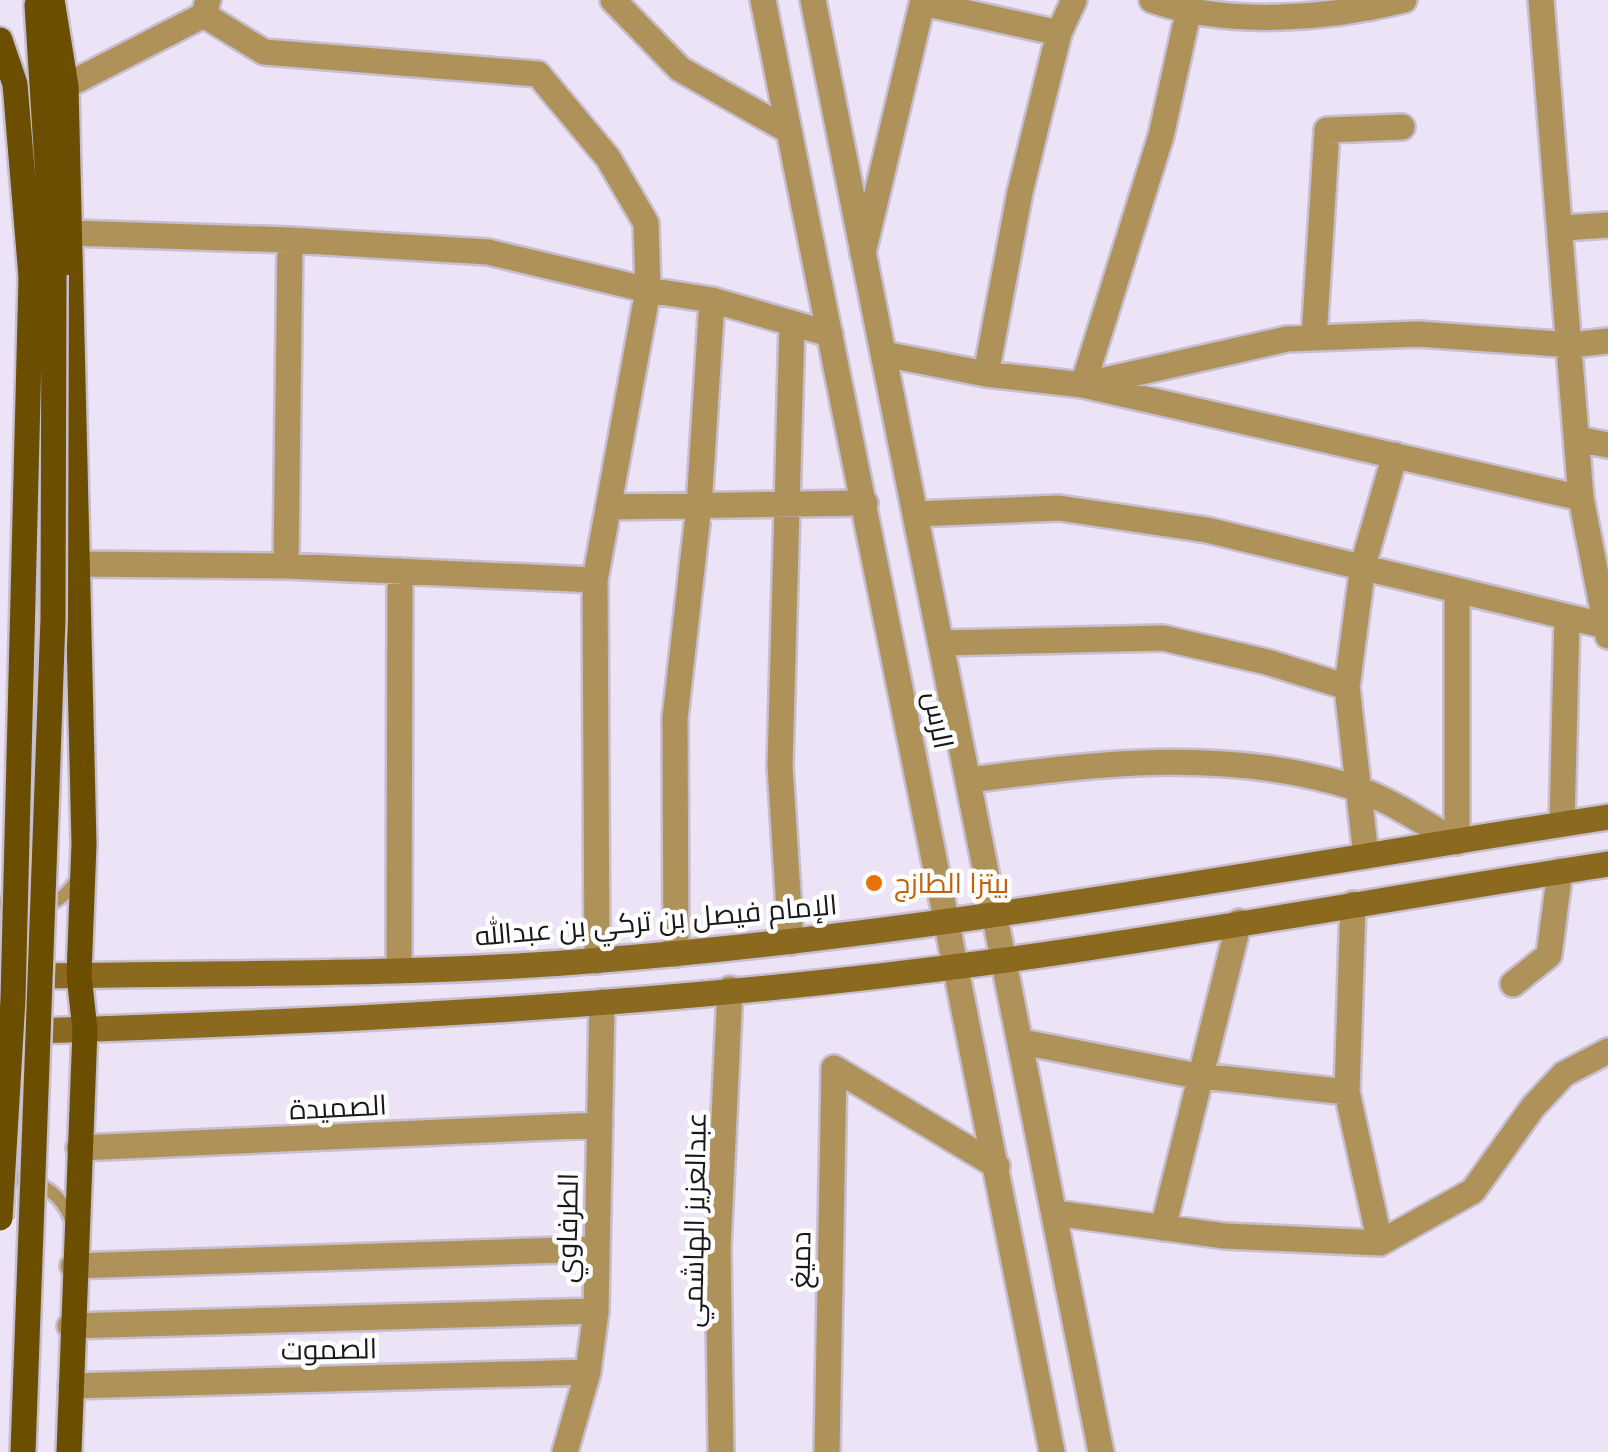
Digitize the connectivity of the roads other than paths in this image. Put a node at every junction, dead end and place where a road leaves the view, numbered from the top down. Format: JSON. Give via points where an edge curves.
{"nodes":[{"id":1,"x":36,"y":0,"type":"edge"},
{"id":2,"x":52,"y":0,"type":"edge"},
{"id":3,"x":613,"y":0,"type":"edge"},
{"id":4,"x":763,"y":0,"type":"edge"},
{"id":5,"x":813,"y":0,"type":"edge"},
{"id":6,"x":1074,"y":0,"type":"edge"},
{"id":7,"x":1152,"y":0,"type":"edge"},
{"id":8,"x":1404,"y":0,"type":"edge"},
{"id":9,"x":1541,"y":0,"type":"edge"},
{"id":10,"x":923,"y":1,"type":"edge"},
{"id":11,"x":206,"y":7,"type":"edge"},
{"id":12,"x":1188,"y":13,"type":"junction"},
{"id":13,"x":1058,"y":33,"type":"junction"},
{"id":14,"x":0,"y":40,"type":"edge"},
{"id":15,"x":66,"y":86,"type":"junction"},
{"id":16,"x":1402,"y":127,"type":"dead end"},
{"id":17,"x":790,"y":131,"type":"junction"},
{"id":18,"x":1608,"y":225,"type":"edge"},
{"id":19,"x":1563,"y":228,"type":"junction"},
{"id":20,"x":72,"y":233,"type":"junction"},
{"id":21,"x":290,"y":240,"type":"junction"},
{"id":22,"x":863,"y":254,"type":"junction"},
{"id":23,"x":42,"y":276,"type":"junction"},
{"id":24,"x":648,"y":290,"type":"junction"},
{"id":25,"x":712,"y":300,"type":"junction"},
{"id":26,"x":792,"y":323,"type":"junction"},
{"id":27,"x":830,"y":334,"type":"junction"},
{"id":28,"x":1314,"y":338,"type":"junction"},
{"id":29,"x":1608,"y":341,"type":"edge"},
{"id":30,"x":1572,"y":345,"type":"junction"},
{"id":31,"x":884,"y":354,"type":"junction"},
{"id":32,"x":986,"y":374,"type":"junction"},
{"id":33,"x":1083,"y":386,"type":"junction"},
{"id":34,"x":1578,"y":439,"type":"junction"},
{"id":35,"x":1608,"y":445,"type":"edge"},
{"id":36,"x":1394,"y":455,"type":"junction"},
{"id":37,"x":1582,"y":498,"type":"junction"},
{"id":38,"x":865,"y":503,"type":"junction"},
{"id":39,"x":786,"y":505,"type":"junction"},
{"id":40,"x":699,"y":506,"type":"junction"},
{"id":41,"x":608,"y":508,"type":"junction"},
{"id":42,"x":916,"y":514,"type":"junction"},
{"id":43,"x":76,"y":564,"type":"junction"},
{"id":44,"x":1364,"y":565,"type":"junction"},
{"id":45,"x":286,"y":566,"type":"junction"},
{"id":46,"x":400,"y":571,"type":"junction"},
{"id":47,"x":595,"y":580,"type":"junction"},
{"id":48,"x":1457,"y":592,"type":"junction"},
{"id":49,"x":1567,"y":618,"type":"junction"},
{"id":50,"x":1607,"y":631,"type":"edge"},
{"id":51,"x":942,"y":643,"type":"junction"},
{"id":52,"x":1347,"y":687,"type":"junction"},
{"id":53,"x":970,"y":780,"type":"junction"},
{"id":54,"x":1358,"y":789,"type":"junction"},
{"id":55,"x":1608,"y":817,"type":"edge"},
{"id":56,"x":1562,"y":824,"type":"junction"},
{"id":57,"x":1457,"y":842,"type":"junction"},
{"id":58,"x":84,"y":844,"type":"junction"},
{"id":59,"x":1366,"y":856,"type":"junction"},
{"id":60,"x":1608,"y":864,"type":"edge"},
{"id":61,"x":1560,"y":871,"type":"junction"},
{"id":62,"x":0,"y":903,"type":"edge"},
{"id":63,"x":1353,"y":904,"type":"junction"},
{"id":64,"x":997,"y":915,"type":"junction"},
{"id":65,"x":950,"y":922,"type":"junction"},
{"id":66,"x":1239,"y":922,"type":"junction"},
{"id":67,"x":791,"y":942,"type":"junction"},
{"id":68,"x":676,"y":954,"type":"junction"},
{"id":69,"x":1006,"y":960,"type":"junction"},
{"id":70,"x":597,"y":961,"type":"junction"},
{"id":71,"x":958,"y":966,"type":"junction"},
{"id":72,"x":399,"y":968,"type":"junction"},
{"id":73,"x":80,"y":976,"type":"junction"},
{"id":74,"x":0,"y":977,"type":"edge"},
{"id":75,"x":1513,"y":984,"type":"dead end"},
{"id":76,"x":730,"y":990,"type":"junction"},
{"id":77,"x":602,"y":1002,"type":"junction"},
{"id":78,"x":84,"y":1030,"type":"junction"},
{"id":79,"x":0,"y":1032,"type":"edge"},
{"id":80,"x":1022,"y":1042,"type":"junction"},
{"id":81,"x":1608,"y":1051,"type":"edge"},
{"id":82,"x":1202,"y":1076,"type":"junction"},
{"id":83,"x":1347,"y":1092,"type":"junction"},
{"id":84,"x":600,"y":1125,"type":"junction"},
{"id":85,"x":79,"y":1148,"type":"junction"},
{"id":86,"x":997,"y":1166,"type":"junction"},
{"id":87,"x":0,"y":1179,"type":"edge"},
{"id":88,"x":1055,"y":1213,"type":"junction"},
{"id":89,"x":0,"y":1218,"type":"edge"},
{"id":90,"x":1163,"y":1228,"type":"junction"},
{"id":91,"x":1380,"y":1243,"type":"junction"},
{"id":92,"x":594,"y":1250,"type":"junction"},
{"id":93,"x":74,"y":1259,"type":"junction"},
{"id":94,"x":596,"y":1311,"type":"junction"},
{"id":95,"x":70,"y":1326,"type":"junction"},
{"id":96,"x":588,"y":1372,"type":"junction"},
{"id":97,"x":71,"y":1386,"type":"junction"},
{"id":98,"x":23,"y":1452,"type":"edge"},
{"id":99,"x":69,"y":1452,"type":"edge"},
{"id":100,"x":565,"y":1452,"type":"edge"},
{"id":101,"x":721,"y":1452,"type":"edge"},
{"id":102,"x":827,"y":1452,"type":"edge"},
{"id":103,"x":1052,"y":1452,"type":"edge"},
{"id":104,"x":1101,"y":1452,"type":"edge"}],
"edges":[{"from":1,"to":23,"type":"main road"},
{"from":2,"to":15,"type":"main road"},
{"from":3,"to":17,"type":"street","via":[[680,69]]},
{"from":4,"to":17,"type":"street","name":"الرس"},
{"from":5,"to":22,"type":"street","name":"الرس"},
{"from":6,"to":13,"type":"street"},
{"from":7,"to":12,"type":"street"},
{"from":8,"to":12,"type":"street","via":[[1264,18]]},
{"from":9,"to":19,"type":"street"},
{"from":10,"to":13,"type":"street"},
{"from":10,"to":22,"type":"street"},
{"from":11,"to":15,"type":"street"},
{"from":11,"to":24,"type":"street","via":[[264,52],[538,74],[608,158],[646,223]]},
{"from":12,"to":33,"type":"street","via":[[1161,136]]},
{"from":13,"to":32,"type":"street"},
{"from":14,"to":23,"type":"main road","via":[[15,84]]},
{"from":15,"to":20,"type":"main road"},
{"from":16,"to":28,"type":"street","via":[[1327,130]]},
{"from":17,"to":27,"type":"street","name":"الرس"},
{"from":18,"to":19,"type":"street"},
{"from":19,"to":30,"type":"street"},
{"from":20,"to":21,"type":"street"},
{"from":20,"to":43,"type":"main road"},
{"from":21,"to":24,"type":"street","via":[[488,252]]},
{"from":21,"to":45,"type":"street"},
{"from":22,"to":31,"type":"street","name":"الرس"},
{"from":23,"to":89,"type":"main road","bridge":true},
{"from":23,"to":98,"type":"main road","bridge":true,"via":[[53,619]]},
{"from":24,"to":25,"type":"street"},
{"from":24,"to":41,"type":"street"},
{"from":25,"to":26,"type":"street"},
{"from":25,"to":40,"type":"street"},
{"from":26,"to":27,"type":"street"},
{"from":26,"to":39,"type":"street"},
{"from":27,"to":38,"type":"street","name":"الرس"},
{"from":28,"to":30,"type":"street","via":[[1418,334]]},
{"from":28,"to":33,"type":"street"},
{"from":29,"to":30,"type":"street"},
{"from":30,"to":34,"type":"street"},
{"from":31,"to":32,"type":"street"},
{"from":31,"to":42,"type":"street","name":"الرس"},
{"from":32,"to":33,"type":"street"},
{"from":33,"to":36,"type":"street"},
{"from":34,"to":35,"type":"street"},
{"from":34,"to":37,"type":"street"},
{"from":36,"to":37,"type":"street"},
{"from":36,"to":44,"type":"street"},
{"from":37,"to":50,"type":"street"},
{"from":38,"to":39,"type":"street"},
{"from":38,"to":65,"type":"street","name":"الرس"},
{"from":39,"to":40,"type":"street"},
{"from":39,"to":67,"type":"street","via":[[780,766]]},
{"from":40,"to":41,"type":"street"},
{"from":40,"to":68,"type":"street","via":[[675,718]]},
{"from":41,"to":47,"type":"street"},
{"from":42,"to":44,"type":"street","via":[[1060,508],[1207,530]]},
{"from":42,"to":51,"type":"street","name":"الرس"},
{"from":43,"to":45,"type":"street"},
{"from":43,"to":58,"type":"main road"},
{"from":44,"to":48,"type":"street"},
{"from":44,"to":52,"type":"street"},
{"from":45,"to":46,"type":"street"},
{"from":46,"to":47,"type":"street"},
{"from":46,"to":72,"type":"street"},
{"from":47,"to":70,"type":"street"},
{"from":48,"to":49,"type":"street"},
{"from":48,"to":57,"type":"street"},
{"from":49,"to":50,"type":"street"},
{"from":49,"to":56,"type":"street"},
{"from":51,"to":52,"type":"street","via":[[1163,638]]},
{"from":51,"to":53,"type":"street","name":"الرس"},
{"from":52,"to":54,"type":"street"},
{"from":53,"to":54,"type":"street","via":[[1104,762],[1191,759]]},
{"from":53,"to":64,"type":"street","name":"الرس"},
{"from":54,"to":57,"type":"street"},
{"from":54,"to":59,"type":"street"},
{"from":55,"to":56,"type":"main road","name":"الإمام فيصل بن تركي بن عبدالله"},
{"from":56,"to":57,"type":"main road","name":"الإمام فيصل بن تركي بن عبدالله"},
{"from":57,"to":59,"type":"main road","name":"الإمام فيصل بن تركي بن عبدالله"},
{"from":58,"to":62,"type":"lane","via":[[76,882],[63,896],[26,910]]},
{"from":58,"to":73,"type":"main road"},
{"from":59,"to":64,"type":"main road","name":"الإمام فيصل بن تركي بن عبدالله"},
{"from":60,"to":61,"type":"main road"},
{"from":61,"to":63,"type":"main road"},
{"from":61,"to":75,"type":"street","via":[[1548,955]]},
{"from":63,"to":66,"type":"main road"},
{"from":63,"to":83,"type":"street"},
{"from":64,"to":65,"type":"main road","name":"الإمام فيصل بن تركي بن عبدالله"},
{"from":64,"to":69,"type":"street","name":"الرس"},
{"from":65,"to":67,"type":"main road","name":"الإمام فيصل بن تركي بن عبدالله"},
{"from":65,"to":71,"type":"street","name":"الرس"},
{"from":66,"to":69,"type":"main road"},
{"from":66,"to":82,"type":"street"},
{"from":67,"to":68,"type":"main road","name":"الإمام فيصل بن تركي بن عبدالله"},
{"from":68,"to":70,"type":"main road","name":"الإمام فيصل بن تركي بن عبدالله"},
{"from":69,"to":71,"type":"main road"},
{"from":69,"to":80,"type":"street","name":"الرس"},
{"from":70,"to":72,"type":"main road","name":"الإمام فيصل بن تركي بن عبدالله"},
{"from":71,"to":76,"type":"main road"},
{"from":71,"to":86,"type":"street","name":"الرس"},
{"from":72,"to":73,"type":"main road","name":"الإمام فيصل بن تركي بن عبدالله"},
{"from":73,"to":74,"type":"main road","name":"الإمام فيصل بن تركي بن عبدالله"},
{"from":73,"to":78,"type":"main road"},
{"from":76,"to":77,"type":"main road"},
{"from":76,"to":101,"type":"street","name":"عبدالعزيز الهاشمي","via":[[718,1248]]},
{"from":77,"to":78,"type":"main road"},
{"from":77,"to":84,"type":"street","name":"الطرفاوي"},
{"from":78,"to":79,"type":"main road"},
{"from":78,"to":85,"type":"main road"},
{"from":80,"to":82,"type":"street"},
{"from":80,"to":88,"type":"street","name":"الرس"},
{"from":81,"to":91,"type":"street","via":[[1564,1074],[1473,1190]]},
{"from":82,"to":83,"type":"street"},
{"from":82,"to":90,"type":"street"},
{"from":83,"to":91,"type":"street"},
{"from":84,"to":85,"type":"street","name":"الصميدة"},
{"from":84,"to":92,"type":"street","name":"الطرفاوي"},
{"from":85,"to":93,"type":"main road"},
{"from":86,"to":102,"type":"street","name":"دميغ","via":[[834,1068]]},
{"from":86,"to":103,"type":"street","name":"الرس"},
{"from":87,"to":93,"type":"lane","via":[[36,1182],[54,1194],[74,1231]]},
{"from":88,"to":90,"type":"street"},
{"from":88,"to":104,"type":"street","name":"الرس"},
{"from":90,"to":91,"type":"street"},
{"from":92,"to":93,"type":"street"},
{"from":92,"to":94,"type":"street","name":"الطرفاوي"},
{"from":93,"to":95,"type":"main road"},
{"from":94,"to":95,"type":"street"},
{"from":94,"to":96,"type":"street","name":"الطرفاوي"},
{"from":95,"to":97,"type":"main road"},
{"from":96,"to":97,"type":"street","name":"الصموت"},
{"from":96,"to":100,"type":"street","name":"الطرفاوي"},
{"from":97,"to":99,"type":"main road"}]}
